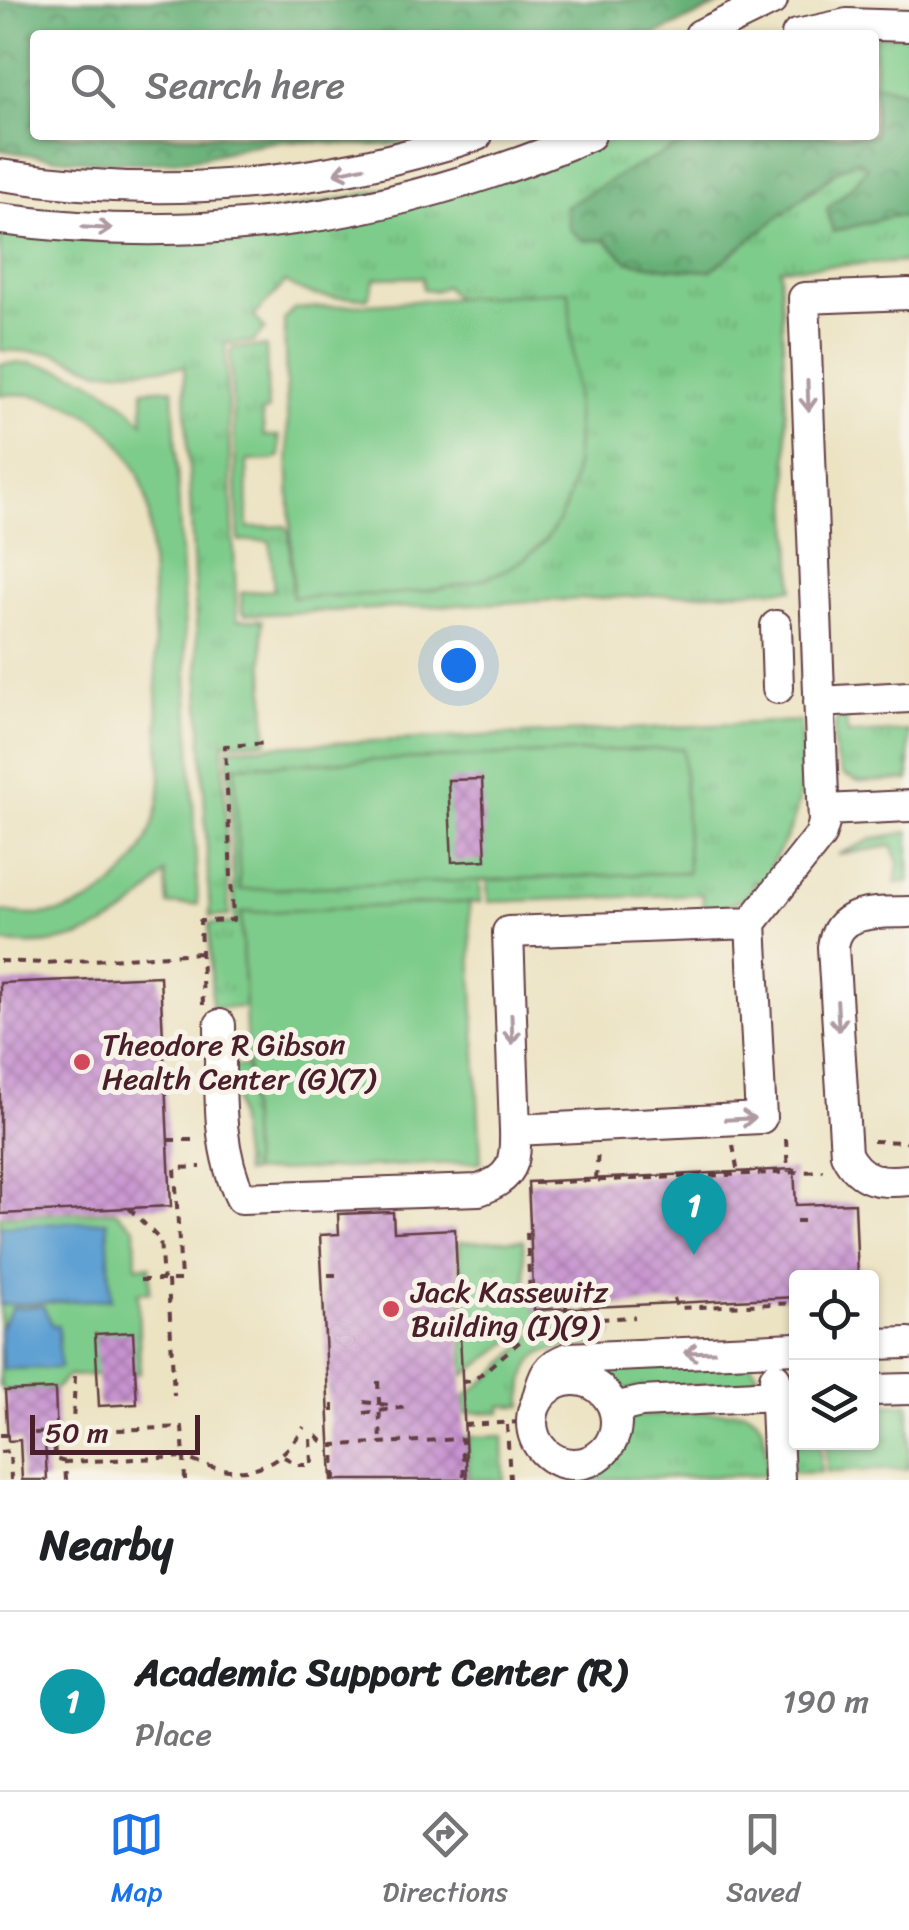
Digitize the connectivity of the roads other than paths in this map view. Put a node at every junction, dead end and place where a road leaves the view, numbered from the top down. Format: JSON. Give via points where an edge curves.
{"nodes":[{"id":1,"x":772,"y":0,"type":"edge"},
{"id":2,"x":909,"y":26,"type":"edge"},
{"id":3,"x":710,"y":30,"type":"edge"},
{"id":4,"x":820,"y":30,"type":"edge"},
{"id":5,"x":459,"y":140,"type":"edge"},
{"id":6,"x":528,"y":140,"type":"edge"},
{"id":7,"x":578,"y":140,"type":"edge"},
{"id":8,"x":0,"y":175,"type":"edge"},
{"id":9,"x":453,"y":186,"type":"junction"},
{"id":10,"x":0,"y":219,"type":"edge"},
{"id":11,"x":909,"y":294,"type":"edge"},
{"id":12,"x":776,"y":626,"type":"dead end"},
{"id":13,"x":778,"y":688,"type":"dead end"},
{"id":14,"x":909,"y":698,"type":"edge"},
{"id":15,"x":819,"y":702,"type":"junction"},
{"id":16,"x":909,"y":806,"type":"edge"},
{"id":17,"x":825,"y":810,"type":"junction"},
{"id":18,"x":909,"y":912,"type":"edge"},
{"id":19,"x":751,"y":922,"type":"junction"},
{"id":20,"x":220,"y":1025,"type":"road end"},
{"id":21,"x":516,"y":1130,"type":"junction"},
{"id":22,"x":909,"y":1180,"type":"edge"},
{"id":23,"x":909,"y":1343,"type":"edge"},
{"id":24,"x":879,"y":1344,"type":"edge"},
{"id":25,"x":786,"y":1349,"type":"edge"},
{"id":26,"x":909,"y":1389,"type":"edge"},
{"id":27,"x":879,"y":1390,"type":"edge"},
{"id":28,"x":786,"y":1394,"type":"edge"},
{"id":29,"x":614,"y":1408,"type":"junction"},
{"id":30,"x":530,"y":1411,"type":"junction"},
{"id":31,"x":779,"y":1480,"type":"edge"}],
"edges":[{"from":1,"to":3,"type":"street"},
{"from":2,"to":4,"type":"street"},
{"from":5,"to":8,"type":"street","one_way":true,"via":[[354,169],[250,184],[141,189]]},
{"from":6,"to":9,"type":"street","via":[[471,163]]},
{"from":7,"to":9,"type":"street"},
{"from":10,"to":9,"type":"street","one_way":true,"via":[[126,230],[252,226],[334,215]]},
{"from":11,"to":15,"type":"street","one_way":true,"via":[[804,298]]},
{"from":12,"to":13,"type":"street"},
{"from":14,"to":15,"type":"street"},
{"from":15,"to":17,"type":"street"},
{"from":16,"to":17,"type":"street"},
{"from":17,"to":19,"type":"street","via":[[820,836]]},
{"from":18,"to":22,"type":"street","one_way":true,"via":[[851,918],[840,926],[833,947],[846,1154],[870,1180]]},
{"from":19,"to":21,"type":"street","one_way":true,"via":[[508,932]]},
{"from":21,"to":19,"type":"street","one_way":true,"via":[[761,1118]]},
{"from":20,"to":21,"type":"street","via":[[223,1136],[241,1198],[480,1190],[507,1174]]},
{"from":23,"to":24,"type":"street"},
{"from":25,"to":28,"type":"street"},
{"from":25,"to":30,"type":"street","one_way":true,"via":[[569,1358],[547,1369]]},
{"from":26,"to":27,"type":"street"},
{"from":28,"to":29,"type":"street"},
{"from":28,"to":31,"type":"street"},
{"from":29,"to":30,"type":"street","via":[[600,1389],[578,1380],[555,1384]]},
{"from":29,"to":30,"type":"street","via":[[617,1422],[608,1447],[574,1465],[539,1447]]}]}
